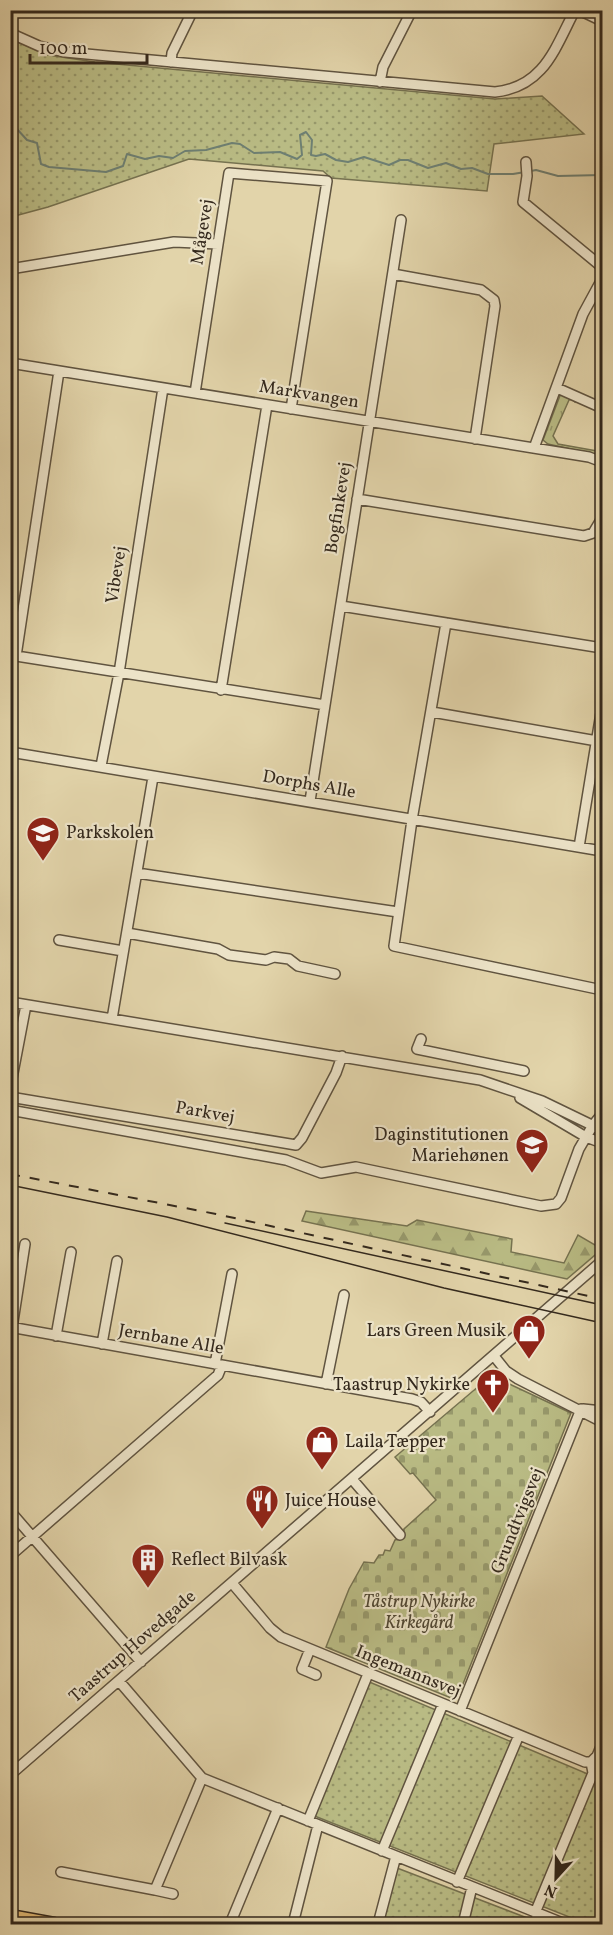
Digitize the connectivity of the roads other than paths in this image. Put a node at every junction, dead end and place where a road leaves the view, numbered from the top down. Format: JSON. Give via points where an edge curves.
{"nodes":[{"id":1,"x":193,"y":10,"type":"edge"},
{"id":2,"x":412,"y":10,"type":"edge"},
{"id":3,"x":577,"y":10,"type":"edge"},
{"id":4,"x":603,"y":21,"type":"edge"},
{"id":5,"x":10,"y":33,"type":"edge"},
{"id":6,"x":171,"y":62,"type":"junction"},
{"id":7,"x":380,"y":82,"type":"junction"},
{"id":8,"x":527,"y":168,"type":"dead end"},
{"id":9,"x":401,"y":220,"type":"dead end"},
{"id":10,"x":218,"y":244,"type":"junction"},
{"id":11,"x":603,"y":267,"type":"edge"},
{"id":12,"x":10,"y":269,"type":"edge"},
{"id":13,"x":393,"y":274,"type":"junction"},
{"id":14,"x":603,"y":279,"type":"edge"},
{"id":15,"x":10,"y":363,"type":"edge"},
{"id":16,"x":60,"y":371,"type":"junction"},
{"id":17,"x":557,"y":387,"type":"junction"},
{"id":18,"x":163,"y":388,"type":"junction"},
{"id":19,"x":195,"y":393,"type":"junction"},
{"id":20,"x":267,"y":405,"type":"junction"},
{"id":21,"x":603,"y":408,"type":"edge"},
{"id":22,"x":291,"y":409,"type":"junction"},
{"id":23,"x":370,"y":422,"type":"junction"},
{"id":24,"x":475,"y":439,"type":"junction"},
{"id":25,"x":534,"y":448,"type":"junction"},
{"id":26,"x":603,"y":462,"type":"edge"},
{"id":27,"x":357,"y":499,"type":"junction"},
{"id":28,"x":603,"y":518,"type":"edge"},
{"id":29,"x":341,"y":606,"type":"junction"},
{"id":30,"x":446,"y":623,"type":"junction"},
{"id":31,"x":603,"y":648,"type":"edge"},
{"id":32,"x":13,"y":656,"type":"edge"},
{"id":33,"x":119,"y":673,"type":"junction"},
{"id":34,"x":221,"y":690,"type":"junction"},
{"id":35,"x":325,"y":705,"type":"junction"},
{"id":36,"x":603,"y":707,"type":"edge"},
{"id":37,"x":432,"y":712,"type":"junction"},
{"id":38,"x":597,"y":741,"type":"junction"},
{"id":39,"x":10,"y":752,"type":"edge"},
{"id":40,"x":101,"y":766,"type":"junction"},
{"id":41,"x":153,"y":777,"type":"junction"},
{"id":42,"x":310,"y":801,"type":"junction"},
{"id":43,"x":412,"y":820,"type":"junction"},
{"id":44,"x":579,"y":847,"type":"junction"},
{"id":45,"x":603,"y":850,"type":"edge"},
{"id":46,"x":137,"y":873,"type":"junction"},
{"id":47,"x":398,"y":912,"type":"junction"},
{"id":48,"x":127,"y":933,"type":"junction"},
{"id":49,"x":59,"y":940,"type":"dead end"},
{"id":50,"x":123,"y":951,"type":"junction"},
{"id":51,"x":336,"y":974,"type":"dead end"},
{"id":52,"x":603,"y":990,"type":"edge"},
{"id":53,"x":10,"y":1002,"type":"edge"},
{"id":54,"x":26,"y":1005,"type":"junction"},
{"id":55,"x":112,"y":1019,"type":"junction"},
{"id":56,"x":421,"y":1039,"type":"dead end"},
{"id":57,"x":342,"y":1056,"type":"junction"},
{"id":58,"x":479,"y":1062,"type":"junction"},
{"id":59,"x":524,"y":1071,"type":"dead end"},
{"id":60,"x":476,"y":1080,"type":"junction"},
{"id":61,"x":10,"y":1089,"type":"edge"},
{"id":62,"x":10,"y":1096,"type":"edge"},
{"id":63,"x":10,"y":1110,"type":"edge"},
{"id":64,"x":603,"y":1114,"type":"edge"},
{"id":65,"x":593,"y":1125,"type":"junction"},
{"id":66,"x":603,"y":1130,"type":"edge"},
{"id":67,"x":586,"y":1137,"type":"junction"},
{"id":68,"x":603,"y":1143,"type":"edge"},
{"id":69,"x":26,"y":1244,"type":"dead end"},
{"id":70,"x":72,"y":1252,"type":"dead end"},
{"id":71,"x":117,"y":1261,"type":"dead end"},
{"id":72,"x":603,"y":1261,"type":"edge"},
{"id":73,"x":232,"y":1274,"type":"dead end"},
{"id":74,"x":344,"y":1295,"type":"dead end"},
{"id":75,"x":11,"y":1328,"type":"edge"},
{"id":76,"x":56,"y":1336,"type":"junction"},
{"id":77,"x":102,"y":1344,"type":"junction"},
{"id":78,"x":494,"y":1356,"type":"junction"},
{"id":79,"x":218,"y":1364,"type":"junction"},
{"id":80,"x":326,"y":1384,"type":"junction"},
{"id":81,"x":581,"y":1409,"type":"junction"},
{"id":82,"x":430,"y":1412,"type":"junction"},
{"id":83,"x":603,"y":1412,"type":"edge"},
{"id":84,"x":603,"y":1422,"type":"edge"},
{"id":85,"x":352,"y":1479,"type":"junction"},
{"id":86,"x":10,"y":1511,"type":"edge"},
{"id":87,"x":400,"y":1535,"type":"dead end"},
{"id":88,"x":33,"y":1537,"type":"junction"},
{"id":89,"x":10,"y":1556,"type":"edge"},
{"id":90,"x":232,"y":1583,"type":"junction"},
{"id":91,"x":310,"y":1649,"type":"junction"},
{"id":92,"x":141,"y":1662,"type":"junction"},
{"id":93,"x":368,"y":1674,"type":"junction"},
{"id":94,"x":316,"y":1675,"type":"dead end"},
{"id":95,"x":118,"y":1681,"type":"junction"},
{"id":96,"x":443,"y":1704,"type":"junction"},
{"id":97,"x":460,"y":1711,"type":"junction"},
{"id":98,"x":519,"y":1735,"type":"junction"},
{"id":99,"x":603,"y":1744,"type":"edge"},
{"id":100,"x":591,"y":1761,"type":"junction"},
{"id":101,"x":10,"y":1775,"type":"edge"},
{"id":102,"x":202,"y":1778,"type":"junction"},
{"id":103,"x":278,"y":1808,"type":"junction"},
{"id":104,"x":308,"y":1821,"type":"junction"},
{"id":105,"x":318,"y":1825,"type":"junction"},
{"id":106,"x":382,"y":1851,"type":"junction"},
{"id":107,"x":396,"y":1856,"type":"junction"},
{"id":108,"x":61,"y":1872,"type":"dead end"},
{"id":109,"x":458,"y":1881,"type":"junction"},
{"id":110,"x":472,"y":1887,"type":"junction"},
{"id":111,"x":155,"y":1890,"type":"junction"},
{"id":112,"x":172,"y":1894,"type":"dead end"},
{"id":113,"x":535,"y":1913,"type":"junction"},
{"id":114,"x":10,"y":1916,"type":"edge"},
{"id":115,"x":549,"y":1922,"type":"edge"},
{"id":116,"x":10,"y":1923,"type":"edge"},
{"id":117,"x":16,"y":1924,"type":"edge"},
{"id":118,"x":54,"y":1924,"type":"edge"},
{"id":119,"x":230,"y":1924,"type":"edge"},
{"id":120,"x":293,"y":1924,"type":"edge"},
{"id":121,"x":378,"y":1924,"type":"edge"},
{"id":122,"x":462,"y":1924,"type":"edge"},
{"id":123,"x":565,"y":1924,"type":"edge"}],
"edges":[{"from":1,"to":6,"type":"street","via":[[171,53]]},
{"from":2,"to":7,"type":"street","via":[[383,67]]},
{"from":3,"to":4,"type":"street"},
{"from":3,"to":7,"type":"street","via":[[548,62],[537,75],[511,91]]},
{"from":5,"to":6,"type":"street","via":[[65,52]]},
{"from":6,"to":7,"type":"street"},
{"from":8,"to":11,"type":"street","via":[[523,202]]},
{"from":9,"to":13,"type":"street","name":"Bogfinkevej"},
{"from":10,"to":12,"type":"street","via":[[174,242]]},
{"from":10,"to":19,"type":"street","name":"Mågevej"},
{"from":10,"to":22,"type":"street","name":"Mågevej","via":[[230,173],[327,181]]},
{"from":13,"to":23,"type":"street","name":"Bogfinkevej"},
{"from":13,"to":24,"type":"street","via":[[481,290],[494,300]]},
{"from":14,"to":17,"type":"street","via":[[583,314]]},
{"from":15,"to":16,"type":"street","name":"Markvangen"},
{"from":16,"to":18,"type":"street","name":"Markvangen"},
{"from":16,"to":32,"type":"street"},
{"from":17,"to":21,"type":"street"},
{"from":17,"to":25,"type":"street"},
{"from":18,"to":19,"type":"street","name":"Markvangen"},
{"from":18,"to":33,"type":"street","name":"Vibevej"},
{"from":19,"to":20,"type":"street","name":"Markvangen"},
{"from":20,"to":22,"type":"street","name":"Markvangen"},
{"from":20,"to":34,"type":"street"},
{"from":22,"to":23,"type":"street","name":"Markvangen"},
{"from":23,"to":24,"type":"street","name":"Markvangen"},
{"from":23,"to":27,"type":"street","name":"Bogfinkevej"},
{"from":24,"to":25,"type":"street","name":"Markvangen"},
{"from":25,"to":26,"type":"street","name":"Markvangen"},
{"from":27,"to":28,"type":"street","via":[[584,536],[593,533]]},
{"from":27,"to":29,"type":"street","name":"Bogfinkevej"},
{"from":29,"to":30,"type":"street"},
{"from":29,"to":35,"type":"street","name":"Bogfinkevej"},
{"from":30,"to":31,"type":"street"},
{"from":30,"to":37,"type":"street"},
{"from":32,"to":33,"type":"street"},
{"from":33,"to":34,"type":"street"},
{"from":33,"to":40,"type":"street","name":"Vibevej"},
{"from":34,"to":35,"type":"street"},
{"from":35,"to":42,"type":"street","name":"Bogfinkevej"},
{"from":36,"to":38,"type":"street"},
{"from":37,"to":38,"type":"street"},
{"from":37,"to":43,"type":"street"},
{"from":38,"to":44,"type":"street"},
{"from":39,"to":40,"type":"street","name":"Dorphs Alle"},
{"from":40,"to":41,"type":"street","name":"Dorphs Alle"},
{"from":41,"to":42,"type":"street","name":"Dorphs Alle"},
{"from":41,"to":46,"type":"street"},
{"from":42,"to":43,"type":"street","name":"Dorphs Alle"},
{"from":43,"to":44,"type":"street","name":"Dorphs Alle"},
{"from":43,"to":47,"type":"street"},
{"from":44,"to":45,"type":"street","name":"Dorphs Alle"},
{"from":46,"to":47,"type":"street"},
{"from":46,"to":48,"type":"street"},
{"from":47,"to":52,"type":"street","via":[[395,947]]},
{"from":48,"to":50,"type":"street"},
{"from":48,"to":51,"type":"street","via":[[218,949],[230,955],[289,959],[298,966]]},
{"from":49,"to":50,"type":"street"},
{"from":50,"to":55,"type":"street"},
{"from":53,"to":54,"type":"street"},
{"from":54,"to":55,"type":"street"},
{"from":54,"to":61,"type":"street"},
{"from":55,"to":57,"type":"street"},
{"from":56,"to":58,"type":"street","via":[[417,1048]]},
{"from":57,"to":60,"type":"street"},
{"from":57,"to":62,"type":"street","name":"Parkvej","via":[[296,1145]]},
{"from":58,"to":59,"type":"street"},
{"from":58,"to":60,"type":"street"},
{"from":60,"to":65,"type":"street","via":[[507,1087]]},
{"from":60,"to":67,"type":"street","via":[[521,1098]]},
{"from":63,"to":67,"type":"street","via":[[286,1160],[321,1173],[356,1167],[549,1206],[561,1198]]},
{"from":64,"to":65,"type":"street"},
{"from":65,"to":66,"type":"street"},
{"from":65,"to":67,"type":"street"},
{"from":67,"to":68,"type":"street"},
{"from":69,"to":75,"type":"street"},
{"from":70,"to":76,"type":"street"},
{"from":71,"to":77,"type":"street"},
{"from":72,"to":78,"type":"street","name":"Taastrup Hovedgade"},
{"from":73,"to":79,"type":"street"},
{"from":74,"to":80,"type":"street"},
{"from":75,"to":76,"type":"street","name":"Jernbane Alle"},
{"from":76,"to":77,"type":"street","name":"Jernbane Alle"},
{"from":77,"to":79,"type":"street","name":"Jernbane Alle"},
{"from":78,"to":81,"type":"street","via":[[518,1379]]},
{"from":78,"to":82,"type":"street","name":"Taastrup Hovedgade"},
{"from":79,"to":80,"type":"street","name":"Jernbane Alle"},
{"from":79,"to":88,"type":"street","via":[[218,1375]]},
{"from":80,"to":82,"type":"street","name":"Jernbane Alle","via":[[415,1400]]},
{"from":81,"to":83,"type":"street"},
{"from":81,"to":84,"type":"street"},
{"from":81,"to":97,"type":"street","name":"Grundtvigsvej"},
{"from":82,"to":85,"type":"street","name":"Taastrup Hovedgade"},
{"from":85,"to":87,"type":"street"},
{"from":85,"to":90,"type":"street","name":"Taastrup Hovedgade"},
{"from":86,"to":88,"type":"street"},
{"from":88,"to":89,"type":"street"},
{"from":88,"to":92,"type":"street"},
{"from":90,"to":91,"type":"street","name":"Ingemannsvej","via":[[276,1633]]},
{"from":90,"to":92,"type":"street","name":"Taastrup Hovedgade"},
{"from":91,"to":93,"type":"street","name":"Ingemannsvej"},
{"from":91,"to":94,"type":"street","via":[[302,1669]]},
{"from":92,"to":95,"type":"street","name":"Taastrup Hovedgade"},
{"from":93,"to":96,"type":"street","name":"Ingemannsvej"},
{"from":93,"to":104,"type":"street"},
{"from":95,"to":101,"type":"street","name":"Taastrup Hovedgade"},
{"from":95,"to":102,"type":"street"},
{"from":96,"to":97,"type":"street","name":"Ingemannsvej"},
{"from":96,"to":106,"type":"street"},
{"from":97,"to":98,"type":"street","name":"Ingemannsvej"},
{"from":98,"to":100,"type":"street","name":"Ingemannsvej"},
{"from":98,"to":109,"type":"street"},
{"from":99,"to":100,"type":"street"},
{"from":100,"to":113,"type":"street","via":[[593,1773]]},
{"from":102,"to":103,"type":"street"},
{"from":102,"to":111,"type":"street"},
{"from":103,"to":104,"type":"street"},
{"from":103,"to":119,"type":"street"},
{"from":104,"to":105,"type":"street"},
{"from":105,"to":106,"type":"street"},
{"from":105,"to":120,"type":"street"},
{"from":106,"to":107,"type":"street"},
{"from":107,"to":109,"type":"street"},
{"from":107,"to":121,"type":"street"},
{"from":108,"to":111,"type":"street"},
{"from":109,"to":110,"type":"street"},
{"from":110,"to":113,"type":"street"},
{"from":110,"to":122,"type":"street"},
{"from":111,"to":112,"type":"street"},
{"from":113,"to":115,"type":"street"},
{"from":114,"to":118,"type":"main road"},
{"from":115,"to":123,"type":"street"},
{"from":116,"to":117,"type":"main road"}]}
